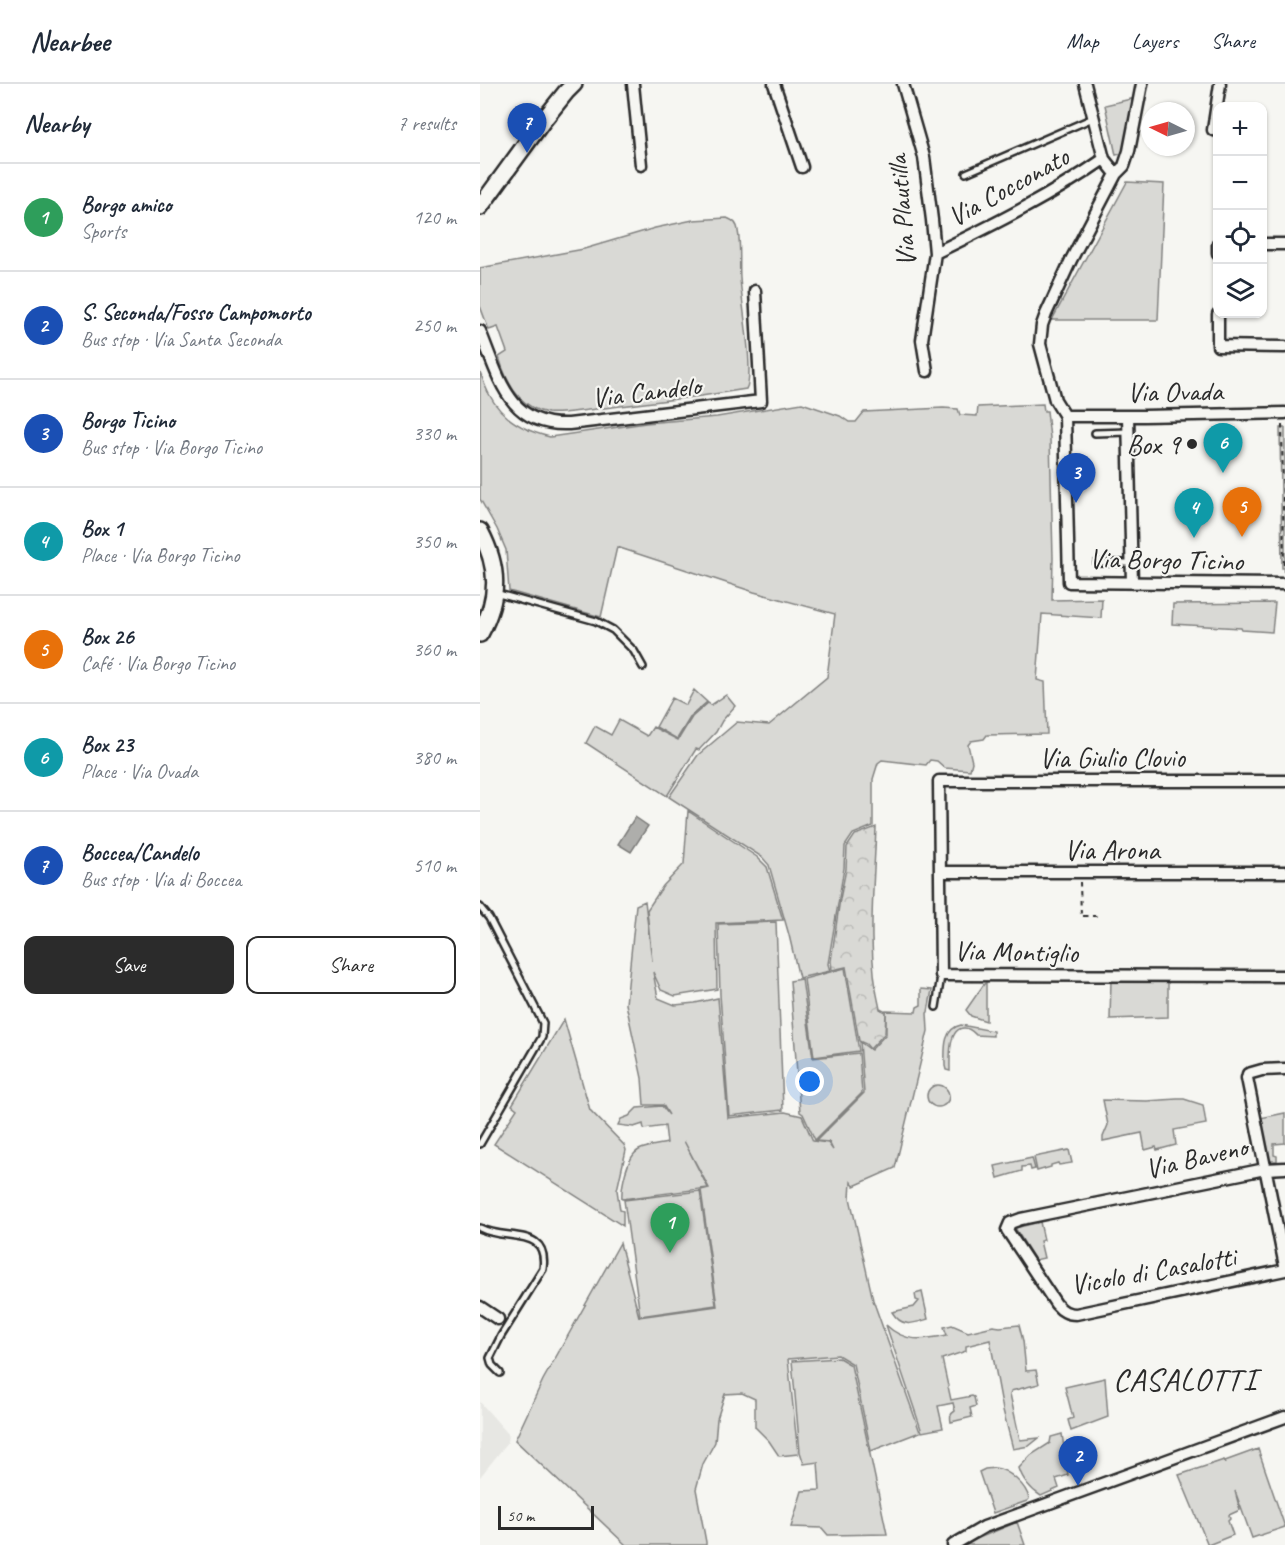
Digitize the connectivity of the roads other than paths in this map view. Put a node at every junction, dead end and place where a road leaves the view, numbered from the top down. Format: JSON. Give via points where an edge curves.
{"nodes":[{"id":1,"x":574,"y":84,"type":"edge"},
{"id":2,"x":633,"y":84,"type":"edge"},
{"id":3,"x":774,"y":84,"type":"edge"},
{"id":4,"x":903,"y":84,"type":"edge"},
{"id":5,"x":1085,"y":84,"type":"edge"},
{"id":6,"x":1142,"y":84,"type":"edge"},
{"id":7,"x":1220,"y":84,"type":"edge"},
{"id":8,"x":1217,"y":102,"type":"edge"},
{"id":9,"x":1093,"y":118,"type":"junction"},
{"id":10,"x":1104,"y":159,"type":"junction"},
{"id":11,"x":641,"y":165,"type":"dead end"},
{"id":12,"x":802,"y":167,"type":"dead end"},
{"id":13,"x":966,"y":173,"type":"dead end"},
{"id":14,"x":1116,"y":174,"type":"junction"},
{"id":15,"x":480,"y":207,"type":"edge"},
{"id":16,"x":1267,"y":244,"type":"edge"},
{"id":17,"x":1285,"y":244,"type":"edge"},
{"id":18,"x":934,"y":253,"type":"junction"},
{"id":19,"x":755,"y":291,"type":"dead end"},
{"id":20,"x":1218,"y":318,"type":"edge"},
{"id":21,"x":480,"y":331,"type":"edge"},
{"id":22,"x":1285,"y":347,"type":"edge"},
{"id":23,"x":927,"y":371,"type":"dead end"},
{"id":24,"x":1283,"y":413,"type":"edge"},
{"id":25,"x":1065,"y":416,"type":"junction"},
{"id":26,"x":1128,"y":416,"type":"junction"},
{"id":27,"x":1129,"y":432,"type":"junction"},
{"id":28,"x":1095,"y":433,"type":"dead end"},
{"id":29,"x":480,"y":531,"type":"edge"},
{"id":30,"x":1097,"y":563,"type":"dead end"},
{"id":31,"x":1132,"y":563,"type":"junction"},
{"id":32,"x":1132,"y":583,"type":"junction"},
{"id":33,"x":1285,"y":584,"type":"edge"},
{"id":34,"x":495,"y":593,"type":"junction"},
{"id":35,"x":480,"y":634,"type":"edge"},
{"id":36,"x":643,"y":667,"type":"dead end"},
{"id":37,"x":939,"y":781,"type":"joint"},
{"id":38,"x":1285,"y":781,"type":"edge"},
{"id":39,"x":1285,"y":872,"type":"edge"},
{"id":40,"x":939,"y":873,"type":"junction"},
{"id":41,"x":480,"y":907,"type":"edge"},
{"id":42,"x":941,"y":975,"type":"junction"},
{"id":43,"x":1285,"y":976,"type":"edge"},
{"id":44,"x":936,"y":1007,"type":"dead end"},
{"id":45,"x":1285,"y":1069,"type":"edge"},
{"id":46,"x":480,"y":1144,"type":"edge"},
{"id":47,"x":1285,"y":1168,"type":"edge"},
{"id":48,"x":1265,"y":1169,"type":"junction"},
{"id":49,"x":1010,"y":1223,"type":"joint"},
{"id":50,"x":480,"y":1228,"type":"edge"},
{"id":51,"x":1285,"y":1268,"type":"edge"},
{"id":52,"x":480,"y":1307,"type":"edge"},
{"id":53,"x":498,"y":1319,"type":"dead end"},
{"id":54,"x":500,"y":1373,"type":"dead end"},
{"id":55,"x":1285,"y":1417,"type":"edge"},
{"id":56,"x":953,"y":1545,"type":"edge"}],
"edges":[{"from":1,"to":15,"type":"main road"},
{"from":2,"to":11,"type":"street"},
{"from":3,"to":12,"type":"street"},
{"from":4,"to":18,"type":"street","name":"Via Plautilla","via":[[927,170]]},
{"from":5,"to":9,"type":"street"},
{"from":6,"to":14,"type":"street","via":[[1128,156]]},
{"from":7,"to":8,"type":"street"},
{"from":9,"to":10,"type":"street"},
{"from":9,"to":13,"type":"lane"},
{"from":10,"to":14,"type":"street"},
{"from":10,"to":18,"type":"street","name":"Via Cocconato","via":[[1001,221]]},
{"from":14,"to":25,"type":"street","via":[[1042,325],[1040,344],[1055,400]]},
{"from":16,"to":17,"type":"street"},
{"from":18,"to":23,"type":"street","name":"Via Plautilla","via":[[922,340]]},
{"from":19,"to":21,"type":"street","name":"Via Candelo","via":[[761,400],[553,425],[530,417],[516,406]]},
{"from":20,"to":22,"type":"street","via":[[1218,346]]},
{"from":24,"to":26,"type":"street","name":"Via Ovada"},
{"from":25,"to":26,"type":"street","name":"Via Ovada"},
{"from":25,"to":32,"type":"street","name":"Via Borgo Ticino","via":[[1069,582]]},
{"from":26,"to":27,"type":"street"},
{"from":27,"to":28,"type":"lane"},
{"from":27,"to":31,"type":"street"},
{"from":29,"to":34,"type":"main road","via":[[494,565]]},
{"from":30,"to":31,"type":"lane"},
{"from":31,"to":32,"type":"street"},
{"from":32,"to":33,"type":"street","name":"Via Borgo Ticino"},
{"from":34,"to":35,"type":"main road"},
{"from":34,"to":36,"type":"lane","via":[[596,621],[613,630],[634,651]]},
{"from":37,"to":38,"type":"street","name":"Via Giulio Clovio"},
{"from":37,"to":40,"type":"street","name":"Via Montiglio"},
{"from":39,"to":40,"type":"street","name":"Via Arona"},
{"from":40,"to":42,"type":"street","name":"Via Montiglio"},
{"from":41,"to":46,"type":"lane","via":[[544,1028],[543,1037]]},
{"from":42,"to":43,"type":"street","name":"Via Montiglio"},
{"from":42,"to":44,"type":"lane"},
{"from":45,"to":48,"type":"street","name":"Via Baveno","via":[[1259,1070],[1247,1078]]},
{"from":47,"to":48,"type":"street"},
{"from":48,"to":49,"type":"street","name":"Via Baveno"},
{"from":48,"to":51,"type":"street"},
{"from":49,"to":51,"type":"street","name":"Vicolo di Casalotti","via":[[1007,1230],[1056,1305],[1068,1313]]},
{"from":50,"to":54,"type":"lane","via":[[532,1239],[540,1246],[544,1258],[543,1269],[490,1358]]},
{"from":52,"to":53,"type":"street"},
{"from":55,"to":56,"type":"street","via":[[984,1527]]}]}
